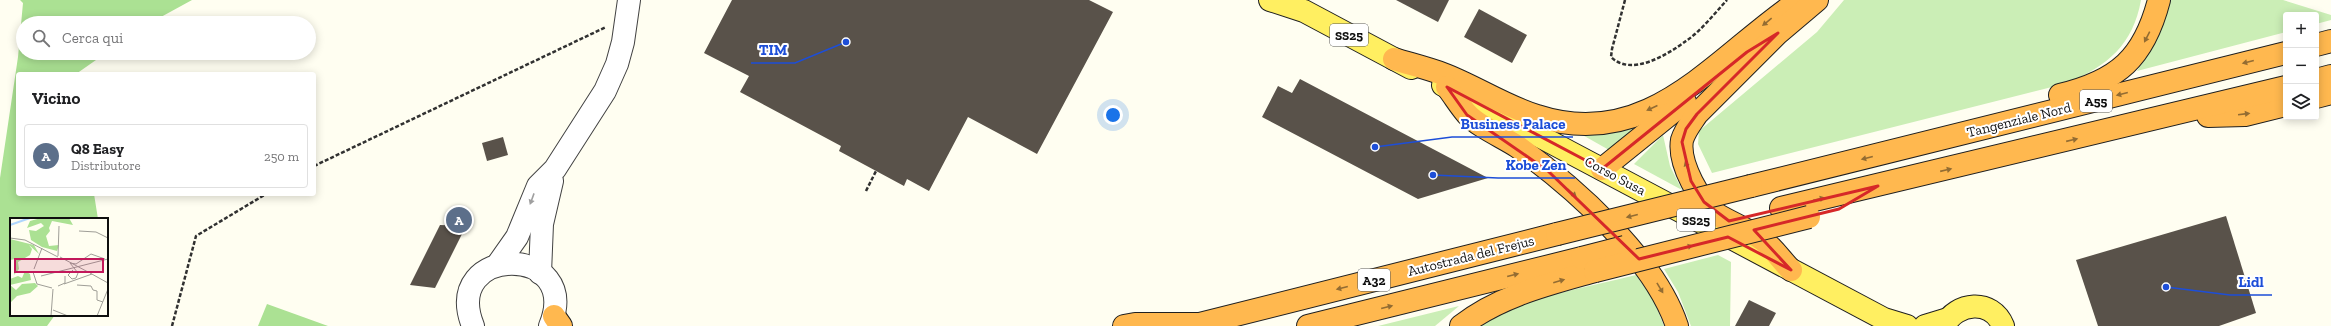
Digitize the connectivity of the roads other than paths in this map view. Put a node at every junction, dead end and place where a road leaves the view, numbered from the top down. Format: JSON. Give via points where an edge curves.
{"nodes":[{"id":1,"x":1270,"y":0,"type":"edge"},
{"id":2,"x":1800,"y":0,"type":"edge"},
{"id":3,"x":1817,"y":0,"type":"edge"},
{"id":4,"x":2159,"y":0,"type":"edge"},
{"id":5,"x":1299,"y":6,"type":"edge"},
{"id":6,"x":628,"y":9,"type":"edge"},
{"id":7,"x":1778,"y":33,"type":"junction"},
{"id":8,"x":2331,"y":41,"type":"edge"},
{"id":9,"x":2319,"y":44,"type":"edge"},
{"id":10,"x":2283,"y":54,"type":"edge"},
{"id":11,"x":1394,"y":59,"type":"junction"},
{"id":12,"x":2331,"y":76,"type":"edge"},
{"id":13,"x":2319,"y":79,"type":"edge"},
{"id":14,"x":1447,"y":87,"type":"junction"},
{"id":15,"x":2283,"y":88,"type":"edge"},
{"id":16,"x":2331,"y":93,"type":"edge"},
{"id":17,"x":2319,"y":96,"type":"edge"},
{"id":18,"x":2283,"y":105,"type":"edge"},
{"id":19,"x":2163,"y":118,"type":"junction"},
{"id":20,"x":1905,"y":148,"type":"junction"},
{"id":21,"x":555,"y":168,"type":"junction"},
{"id":22,"x":1602,"y":169,"type":"junction"},
{"id":23,"x":1751,"y":186,"type":"joint"},
{"id":24,"x":1878,"y":186,"type":"junction"},
{"id":25,"x":1781,"y":208,"type":"joint"},
{"id":26,"x":498,"y":264,"type":"junction"},
{"id":27,"x":1588,"y":264,"type":"junction"},
{"id":28,"x":1791,"y":270,"type":"junction"},
{"id":29,"x":540,"y":273,"type":"junction"},
{"id":30,"x":1946,"y":322,"type":"edge"},
{"id":31,"x":555,"y":323,"type":"edge"},
{"id":32,"x":1197,"y":325,"type":"edge"},
{"id":33,"x":473,"y":326,"type":"edge"},
{"id":34,"x":1124,"y":326,"type":"edge"},
{"id":35,"x":1308,"y":326,"type":"edge"},
{"id":36,"x":1460,"y":326,"type":"edge"},
{"id":37,"x":1677,"y":326,"type":"edge"},
{"id":38,"x":1907,"y":326,"type":"edge"},
{"id":39,"x":1925,"y":326,"type":"edge"},
{"id":40,"x":2003,"y":326,"type":"edge"}],
"edges":[{"from":1,"to":5,"type":"main road","name":"Corso Susa","number":"SS25"},
{"from":2,"to":11,"type":"highway","one_way":true,"via":[[1772,19],[1688,87],[1657,106],[1630,118],[1605,124],[1571,125],[1537,117],[1443,74]]},
{"from":3,"to":7,"type":"highway"},
{"from":4,"to":20,"type":"highway","one_way":true,"via":[[2152,25],[2142,46],[2127,64],[2106,79],[2080,90],[1950,123]]},
{"from":5,"to":11,"type":"main road","name":"Corso Susa","number":"SS25"},
{"from":6,"to":21,"type":"street","via":[[617,64],[605,91]]},
{"from":7,"to":22,"type":"highway","via":[[1747,52]]},
{"from":28,"to":7,"type":"highway","one_way":true,"via":[[1764,241],[1717,214],[1704,202],[1691,181],[1683,157],[1682,142],[1686,129],[1697,114]]},
{"from":8,"to":9,"type":"highway"},
{"from":10,"to":20,"type":"highway","name":"Tangenziale Nord","number":"A55","one_way":true},
{"from":11,"to":14,"type":"main road","name":"Corso Susa","number":"SS25"},
{"from":12,"to":13,"type":"highway"},
{"from":14,"to":22,"type":"main road","name":"Corso Susa","number":"SS25"},
{"from":14,"to":37,"type":"highway","one_way":true,"via":[[1468,115],[1548,171],[1626,245],[1645,265],[1661,289]]},
{"from":15,"to":19,"type":"highway","number":"A55"},
{"from":16,"to":17,"type":"highway"},
{"from":19,"to":18,"type":"highway","one_way":true,"via":[[2245,115]]},
{"from":24,"to":19,"type":"highway","number":"A55","one_way":true},
{"from":20,"to":23,"type":"highway","name":"Tangenziale Nord","number":"A55","one_way":true},
{"from":21,"to":26,"type":"street","one_way":true,"via":[[538,186],[517,237]]},
{"from":21,"to":29,"type":"street","via":[[542,224]]},
{"from":22,"to":28,"type":"main road","name":"Corso Susa","number":"SS25"},
{"from":23,"to":32,"type":"highway","name":"Autostrada del Frejus","number":"A32","one_way":true,"bridge":true},
{"from":25,"to":24,"type":"highway","number":"A55","one_way":true},
{"from":27,"to":24,"type":"highway","one_way":true,"bridge":true,"via":[[1839,209]]},
{"from":25,"to":27,"type":"highway","name":"Autostrada del Frejus","number":"A32","bridge":true},
{"from":26,"to":29,"type":"street","via":[[520,263]]},
{"from":26,"to":33,"type":"street","via":[[477,279],[471,291],[468,304]]},
{"from":35,"to":27,"type":"highway","name":"Autostrada del Frejus","number":"A32","one_way":true},
{"from":36,"to":27,"type":"highway","one_way":true,"via":[[1498,303]]},
{"from":28,"to":38,"type":"main road","name":"Corso Susa","number":"SS25","via":[[1884,319]]},
{"from":29,"to":31,"type":"street","via":[[554,292]]},
{"from":30,"to":39,"type":"main road"},
{"from":30,"to":40,"type":"main road","via":[[1964,307],[1976,306],[1994,313]]},
{"from":32,"to":34,"type":"highway","name":"Autostrada del Frejus"}]}
